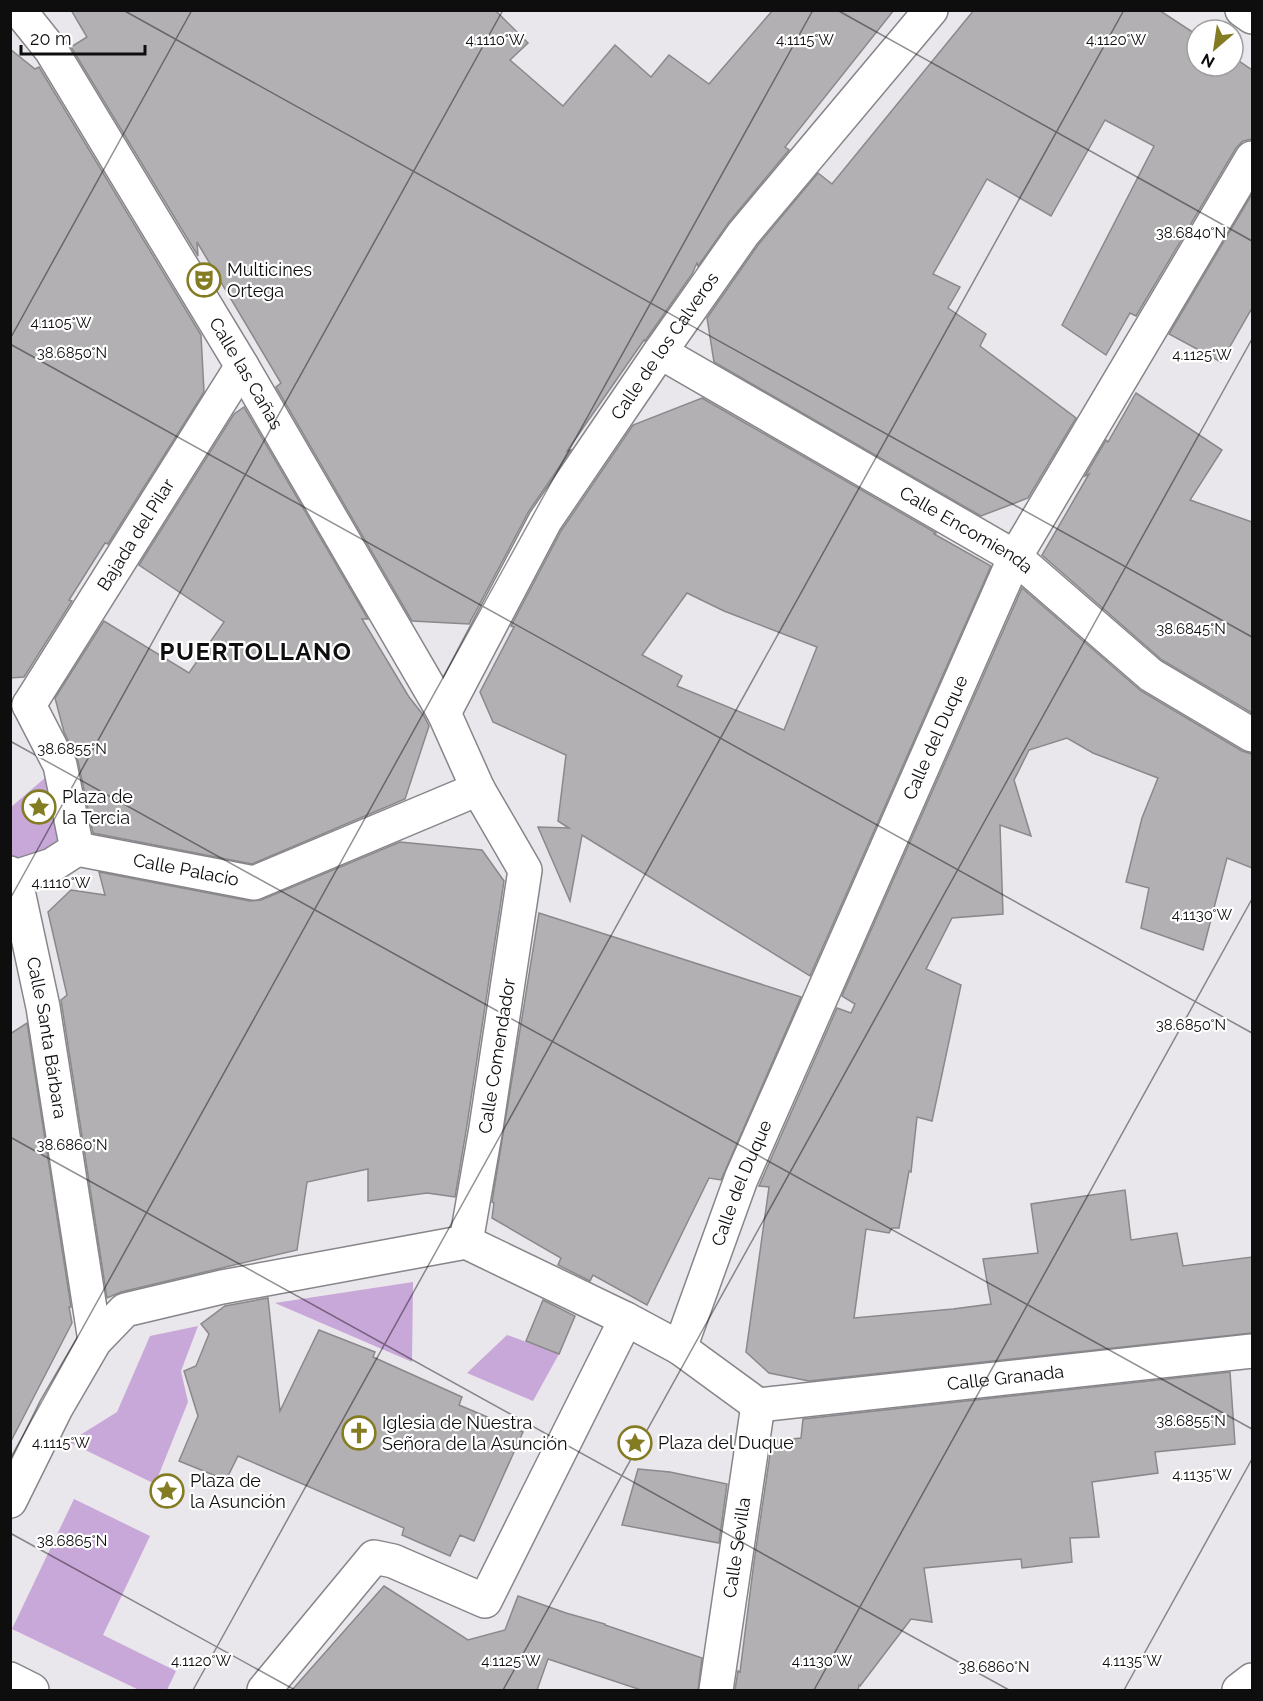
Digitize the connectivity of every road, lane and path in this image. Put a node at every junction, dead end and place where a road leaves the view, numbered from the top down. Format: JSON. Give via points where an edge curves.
{"nodes":[{"id":1,"x":19,"y":10,"type":"edge"},
{"id":2,"x":931,"y":10,"type":"edge"},
{"id":3,"x":1242,"y":10,"type":"edge"},
{"id":4,"x":1252,"y":17,"type":"edge"},
{"id":5,"x":1252,"y":158,"type":"edge"},
{"id":6,"x":660,"y":352,"type":"junction"},
{"id":7,"x":242,"y":366,"type":"junction"},
{"id":8,"x":1015,"y":557,"type":"junction"},
{"id":9,"x":20,"y":706,"type":"edge"},
{"id":10,"x":444,"y":713,"type":"junction"},
{"id":11,"x":1252,"y":735,"type":"edge"},
{"id":12,"x":478,"y":789,"type":"junction"},
{"id":13,"x":77,"y":849,"type":"junction"},
{"id":14,"x":525,"y":870,"type":"joint"},
{"id":15,"x":13,"y":875,"type":"edge"},
{"id":16,"x":466,"y":1242,"type":"junction"},
{"id":17,"x":626,"y":1319,"type":"junction"},
{"id":18,"x":95,"y":1341,"type":"junction"},
{"id":19,"x":681,"y":1348,"type":"junction"},
{"id":20,"x":1252,"y":1351,"type":"edge"},
{"id":21,"x":758,"y":1405,"type":"junction"},
{"id":22,"x":10,"y":1501,"type":"edge"},
{"id":23,"x":10,"y":1679,"type":"edge"},
{"id":24,"x":1252,"y":1680,"type":"edge"},
{"id":25,"x":32,"y":1690,"type":"edge"},
{"id":26,"x":264,"y":1690,"type":"edge"},
{"id":27,"x":716,"y":1690,"type":"edge"},
{"id":28,"x":1239,"y":1690,"type":"edge"}],
"edges":[{"from":1,"to":7,"type":"main road","name":"Calle las Cañas","via":[[51,50]]},
{"from":2,"to":6,"type":"main road","name":"Calle de los Calveros","via":[[743,234]]},
{"from":3,"to":4,"type":"main road"},
{"from":5,"to":8,"type":"main road","name":"Calle del Duque"},
{"from":6,"to":8,"type":"main road","name":"Calle Encomienda"},
{"from":6,"to":10,"type":"main road","name":"Calle de los Calveros","via":[[545,521]]},
{"from":7,"to":9,"type":"main road","name":"Bajada del Pilar"},
{"from":7,"to":10,"type":"main road","name":"Calle las Cañas"},
{"from":8,"to":11,"type":"main road","name":"Calle Encomienda","via":[[1151,675]]},
{"from":8,"to":19,"type":"main road","name":"Calle del Duque","via":[[741,1179]]},
{"from":9,"to":13,"type":"main road","via":[[60,765]]},
{"from":10,"to":12,"type":"main road","name":"Calle las Cañas"},
{"from":12,"to":13,"type":"main road","name":"Calle Palacio","via":[[254,883]]},
{"from":12,"to":14,"type":"main road","name":"Calle las Cañas"},
{"from":13,"to":15,"type":"main road","via":[[52,865]]},
{"from":14,"to":16,"type":"main road","name":"Calle Comendador"},
{"from":15,"to":18,"type":"main road","name":"Calle Santa Bárbara","via":[[43,1007]]},
{"from":16,"to":17,"type":"main road"},
{"from":16,"to":18,"type":"main road","via":[[222,1287],[125,1310]]},
{"from":17,"to":19,"type":"main road"},
{"from":17,"to":26,"type":"main road","via":[[486,1601],[393,1561],[374,1557]]},
{"from":18,"to":22,"type":"main road","via":[[56,1408]]},
{"from":19,"to":21,"type":"main road"},
{"from":20,"to":21,"type":"main road","name":"Calle Granada"},
{"from":21,"to":27,"type":"main road","name":"Calle Sevilla"},
{"from":23,"to":25,"type":"main road"},
{"from":24,"to":28,"type":"main road"}]}
